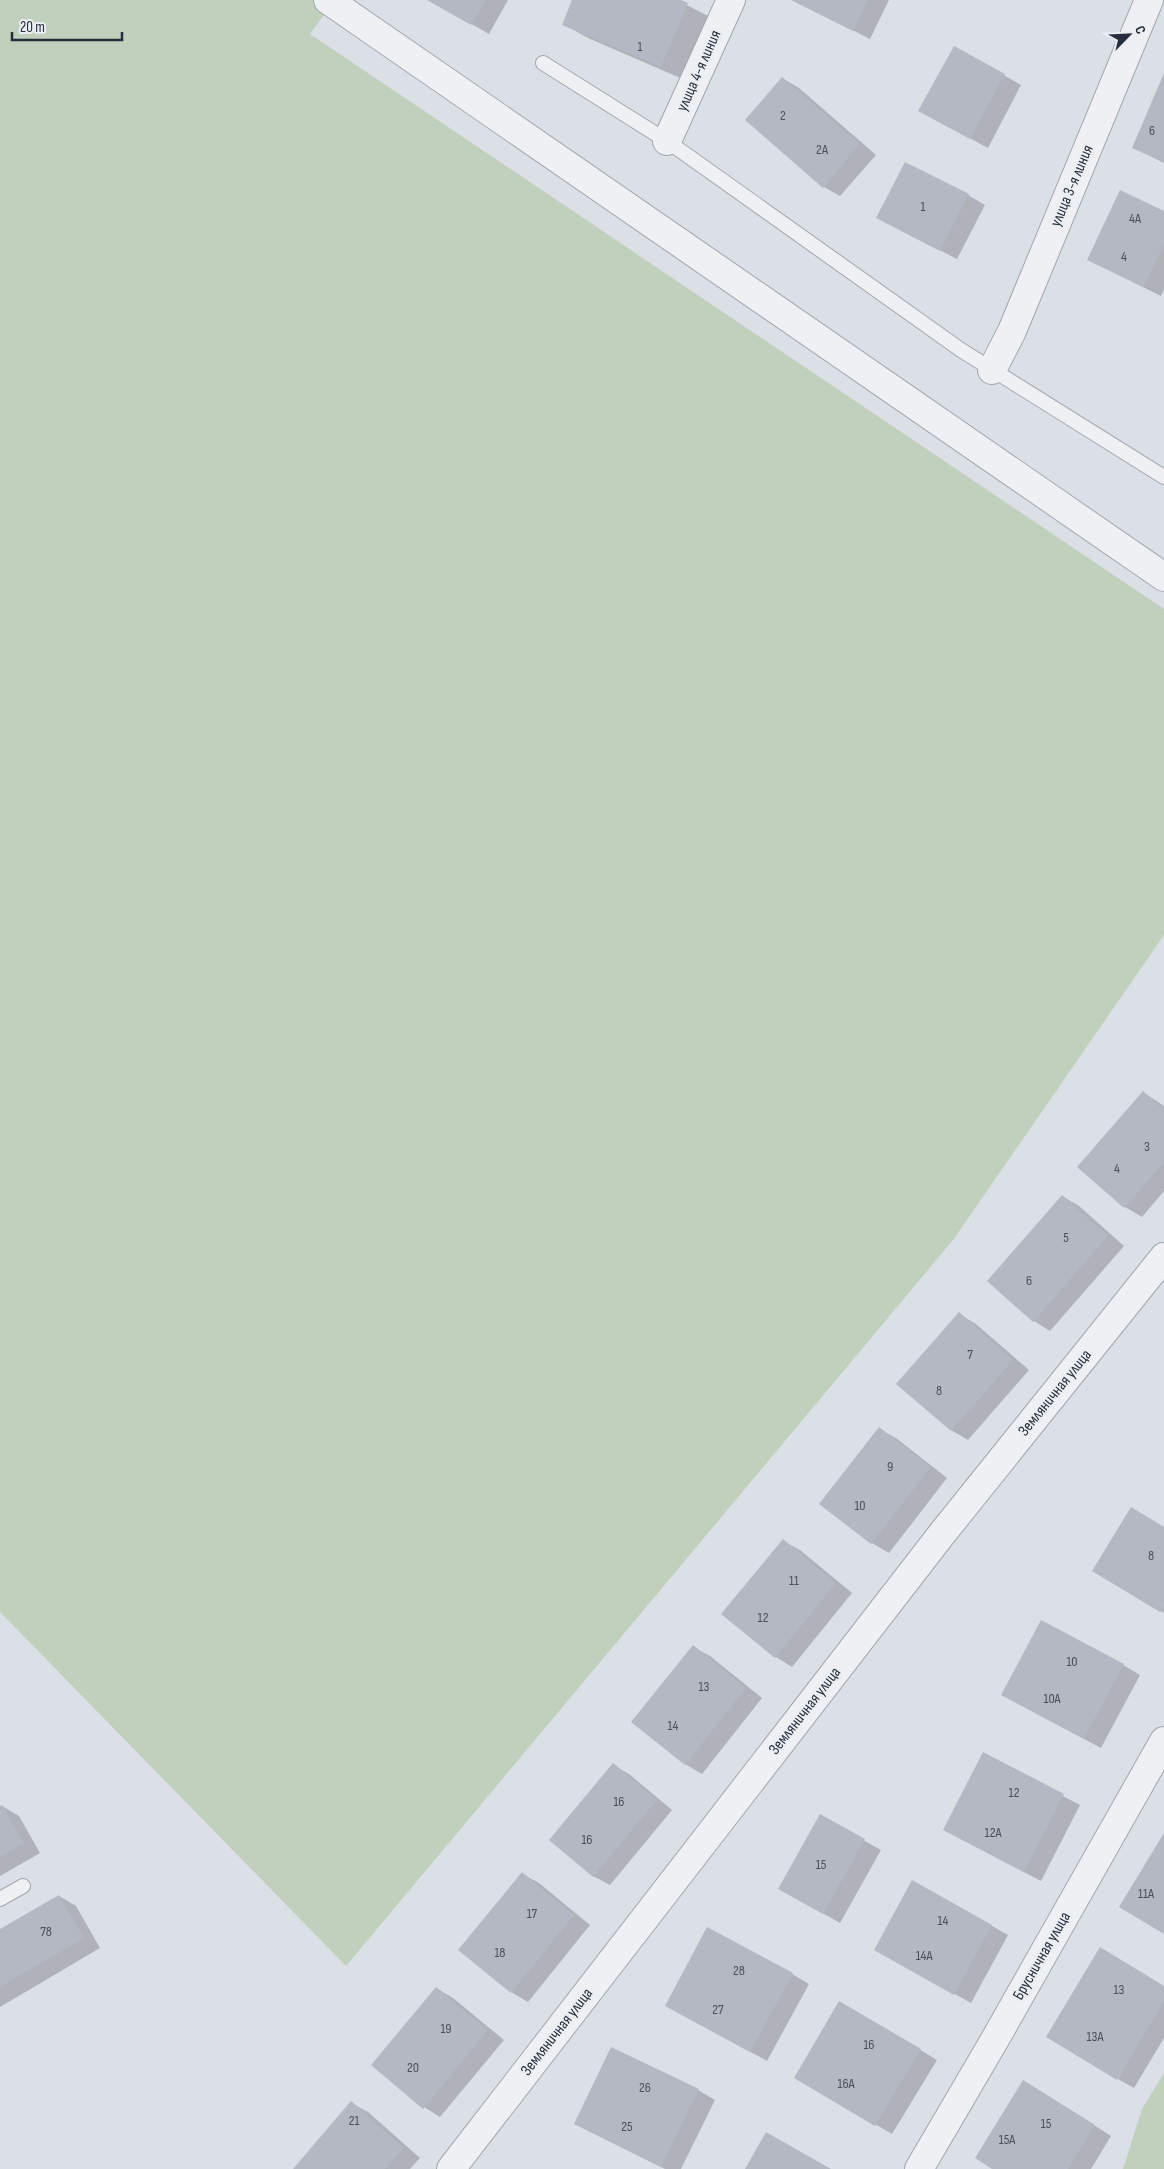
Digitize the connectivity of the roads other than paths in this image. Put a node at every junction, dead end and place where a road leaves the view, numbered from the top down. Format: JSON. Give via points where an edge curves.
{"nodes":[{"id":1,"x":328,"y":0,"type":"edge"},
{"id":2,"x":731,"y":0,"type":"edge"},
{"id":3,"x":1149,"y":0,"type":"edge"},
{"id":4,"x":543,"y":63,"type":"dead end"},
{"id":5,"x":667,"y":141,"type":"junction"},
{"id":6,"x":992,"y":370,"type":"junction"},
{"id":7,"x":1164,"y":477,"type":"edge"},
{"id":8,"x":1164,"y":578,"type":"edge"},
{"id":9,"x":1164,"y":1258,"type":"edge"},
{"id":10,"x":1164,"y":1741,"type":"edge"},
{"id":11,"x":23,"y":1886,"type":"dead end"},
{"id":12,"x":0,"y":1899,"type":"edge"},
{"id":13,"x":451,"y":2169,"type":"edge"},
{"id":14,"x":919,"y":2169,"type":"edge"}],
"edges":[{"from":1,"to":8,"type":"street"},
{"from":2,"to":5,"type":"street","name":"улица 4-я линия"},
{"from":3,"to":6,"type":"street","name":"улица 3-я линия","via":[[1012,331]]},
{"from":4,"to":5,"type":"lane"},
{"from":5,"to":6,"type":"lane"},
{"from":6,"to":7,"type":"lane"},
{"from":9,"to":13,"type":"street","name":"Земляничная улица","via":[[935,1543]]},
{"from":10,"to":14,"type":"street","name":"Брусничная улица"},
{"from":11,"to":12,"type":"lane"}]}
